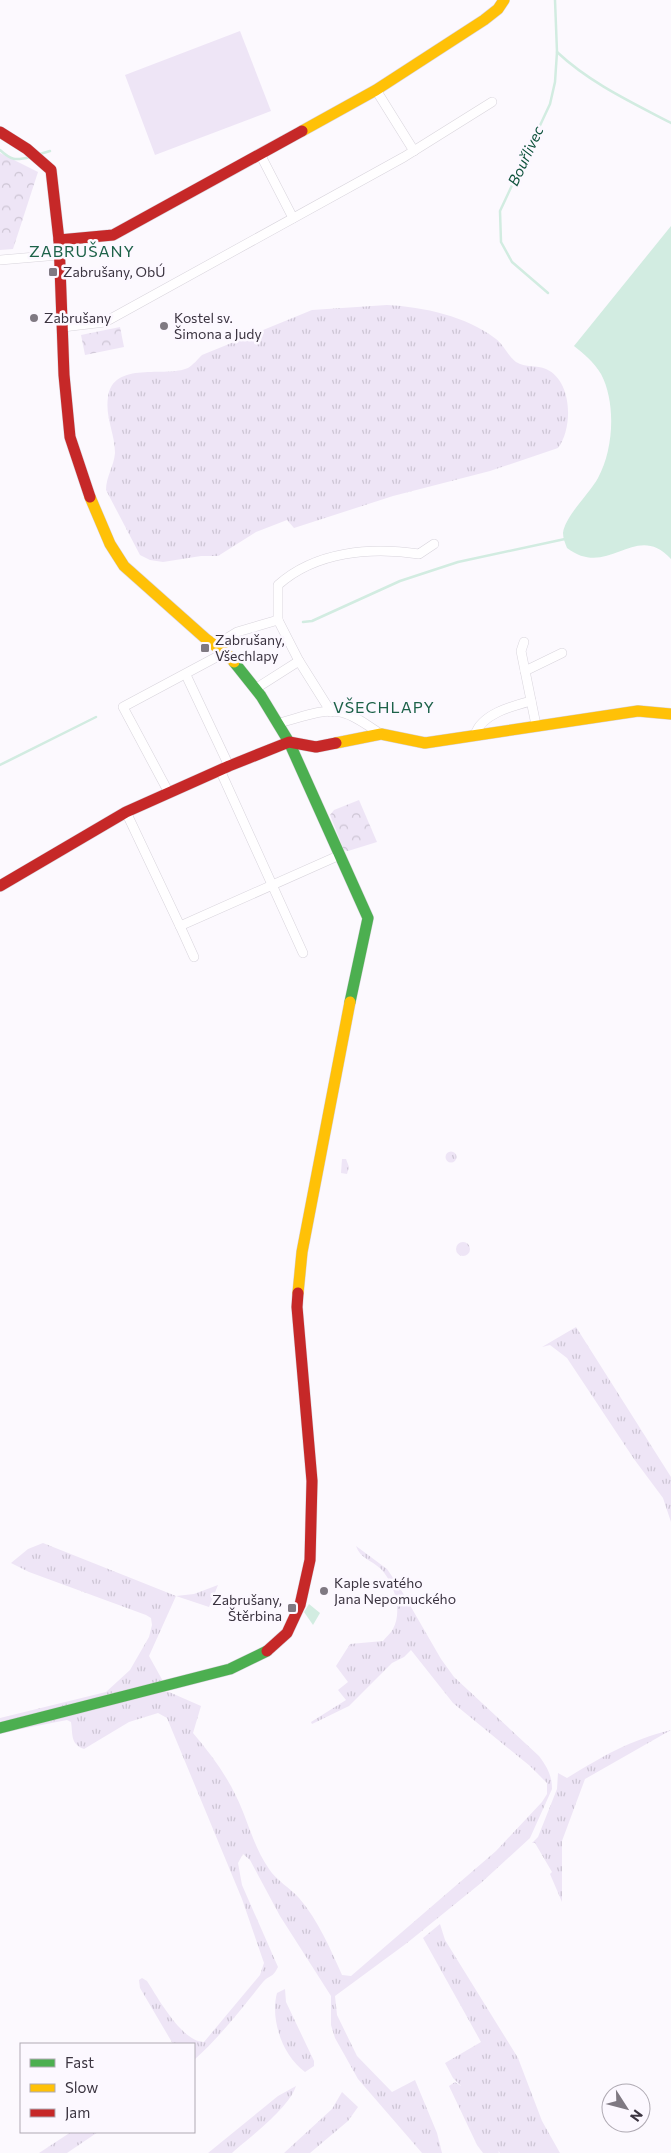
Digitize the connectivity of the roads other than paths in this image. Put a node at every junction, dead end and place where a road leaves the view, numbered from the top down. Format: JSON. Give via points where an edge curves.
{"nodes":[{"id":1,"x":504,"y":0,"type":"edge"},
{"id":2,"x":376,"y":90,"type":"junction"},
{"id":3,"x":492,"y":102,"type":"dead end"},
{"id":4,"x":0,"y":132,"type":"edge"},
{"id":5,"x":414,"y":151,"type":"junction"},
{"id":6,"x":260,"y":154,"type":"junction"},
{"id":7,"x":293,"y":218,"type":"junction"},
{"id":8,"x":59,"y":240,"type":"junction"},
{"id":9,"x":59,"y":256,"type":"junction"},
{"id":10,"x":0,"y":260,"type":"edge"},
{"id":11,"x":63,"y":327,"type":"junction"},
{"id":12,"x":434,"y":544,"type":"dead end"},
{"id":13,"x":278,"y":620,"type":"junction"},
{"id":14,"x":524,"y":642,"type":"dead end"},
{"id":15,"x":214,"y":646,"type":"junction"},
{"id":16,"x":224,"y":652,"type":"junction"},
{"id":17,"x":562,"y":653,"type":"dead end"},
{"id":18,"x":299,"y":662,"type":"junction"},
{"id":19,"x":525,"y":671,"type":"junction"},
{"id":20,"x":186,"y":675,"type":"junction"},
{"id":21,"x":255,"y":689,"type":"junction"},
{"id":22,"x":531,"y":701,"type":"junction"},
{"id":23,"x":331,"y":712,"type":"junction"},
{"id":24,"x":671,"y":714,"type":"edge"},
{"id":25,"x":279,"y":723,"type":"junction"},
{"id":26,"x":536,"y":726,"type":"junction"},
{"id":27,"x":381,"y":734,"type":"junction"},
{"id":28,"x":475,"y":735,"type":"junction"},
{"id":29,"x":289,"y":742,"type":"junction"},
{"id":30,"x":224,"y":768,"type":"junction"},
{"id":31,"x":170,"y":793,"type":"junction"},
{"id":32,"x":126,"y":812,"type":"junction"},
{"id":33,"x":340,"y":855,"type":"junction"},
{"id":34,"x":0,"y":886,"type":"edge"},
{"id":35,"x":273,"y":886,"type":"junction"},
{"id":36,"x":180,"y":926,"type":"junction"},
{"id":37,"x":303,"y":954,"type":"dead end"},
{"id":38,"x":194,"y":957,"type":"dead end"},
{"id":39,"x":0,"y":1728,"type":"edge"}],
"edges":[{"from":1,"to":2,"type":"street","via":[[484,20]]},
{"from":2,"to":5,"type":"street"},
{"from":2,"to":6,"type":"street"},
{"from":3,"to":5,"type":"street"},
{"from":4,"to":8,"type":"street","via":[[27,149],[50,170]]},
{"from":5,"to":7,"type":"street"},
{"from":6,"to":7,"type":"street"},
{"from":6,"to":8,"type":"street","via":[[112,235]]},
{"from":7,"to":11,"type":"street","via":[[105,322]]},
{"from":8,"to":9,"type":"street"},
{"from":9,"to":10,"type":"street"},
{"from":9,"to":11,"type":"street"},
{"from":11,"to":15,"type":"street","via":[[70,437],[95,512],[110,544],[124,566],[139,581]]},
{"from":12,"to":13,"type":"street","via":[[419,554],[362,551],[321,560],[292,573],[278,585]]},
{"from":13,"to":15,"type":"street","via":[[236,632]]},
{"from":13,"to":18,"type":"street"},
{"from":14,"to":19,"type":"street","via":[[521,651]]},
{"from":15,"to":16,"type":"street"},
{"from":16,"to":20,"type":"street"},
{"from":16,"to":21,"type":"street","via":[[239,666]]},
{"from":17,"to":19,"type":"street"},
{"from":18,"to":21,"type":"street"},
{"from":18,"to":23,"type":"street"},
{"from":19,"to":22,"type":"street"},
{"from":20,"to":30,"type":"street"},
{"from":20,"to":31,"type":"street","via":[[124,707]]},
{"from":21,"to":25,"type":"street"},
{"from":22,"to":26,"type":"street"},
{"from":22,"to":28,"type":"street","via":[[492,716],[477,728]]},
{"from":23,"to":25,"type":"street"},
{"from":23,"to":27,"type":"street","via":[[356,718]]},
{"from":24,"to":26,"type":"street","via":[[638,710]]},
{"from":25,"to":29,"type":"street"},
{"from":26,"to":28,"type":"street"},
{"from":27,"to":28,"type":"street","via":[[425,743]]},
{"from":27,"to":29,"type":"street","via":[[316,747]]},
{"from":29,"to":30,"type":"street"},
{"from":29,"to":33,"type":"street"},
{"from":30,"to":31,"type":"street"},
{"from":30,"to":35,"type":"street"},
{"from":31,"to":32,"type":"street"},
{"from":32,"to":34,"type":"street"},
{"from":32,"to":36,"type":"street"},
{"from":33,"to":35,"type":"street"},
{"from":33,"to":39,"type":"street","via":[[368,918],[302,1252],[297,1307],[312,1525],[310,1560],[300,1605],[287,1633],[277,1644],[230,1670]]},
{"from":35,"to":36,"type":"street"},
{"from":35,"to":37,"type":"street"},
{"from":36,"to":38,"type":"street"}]}
